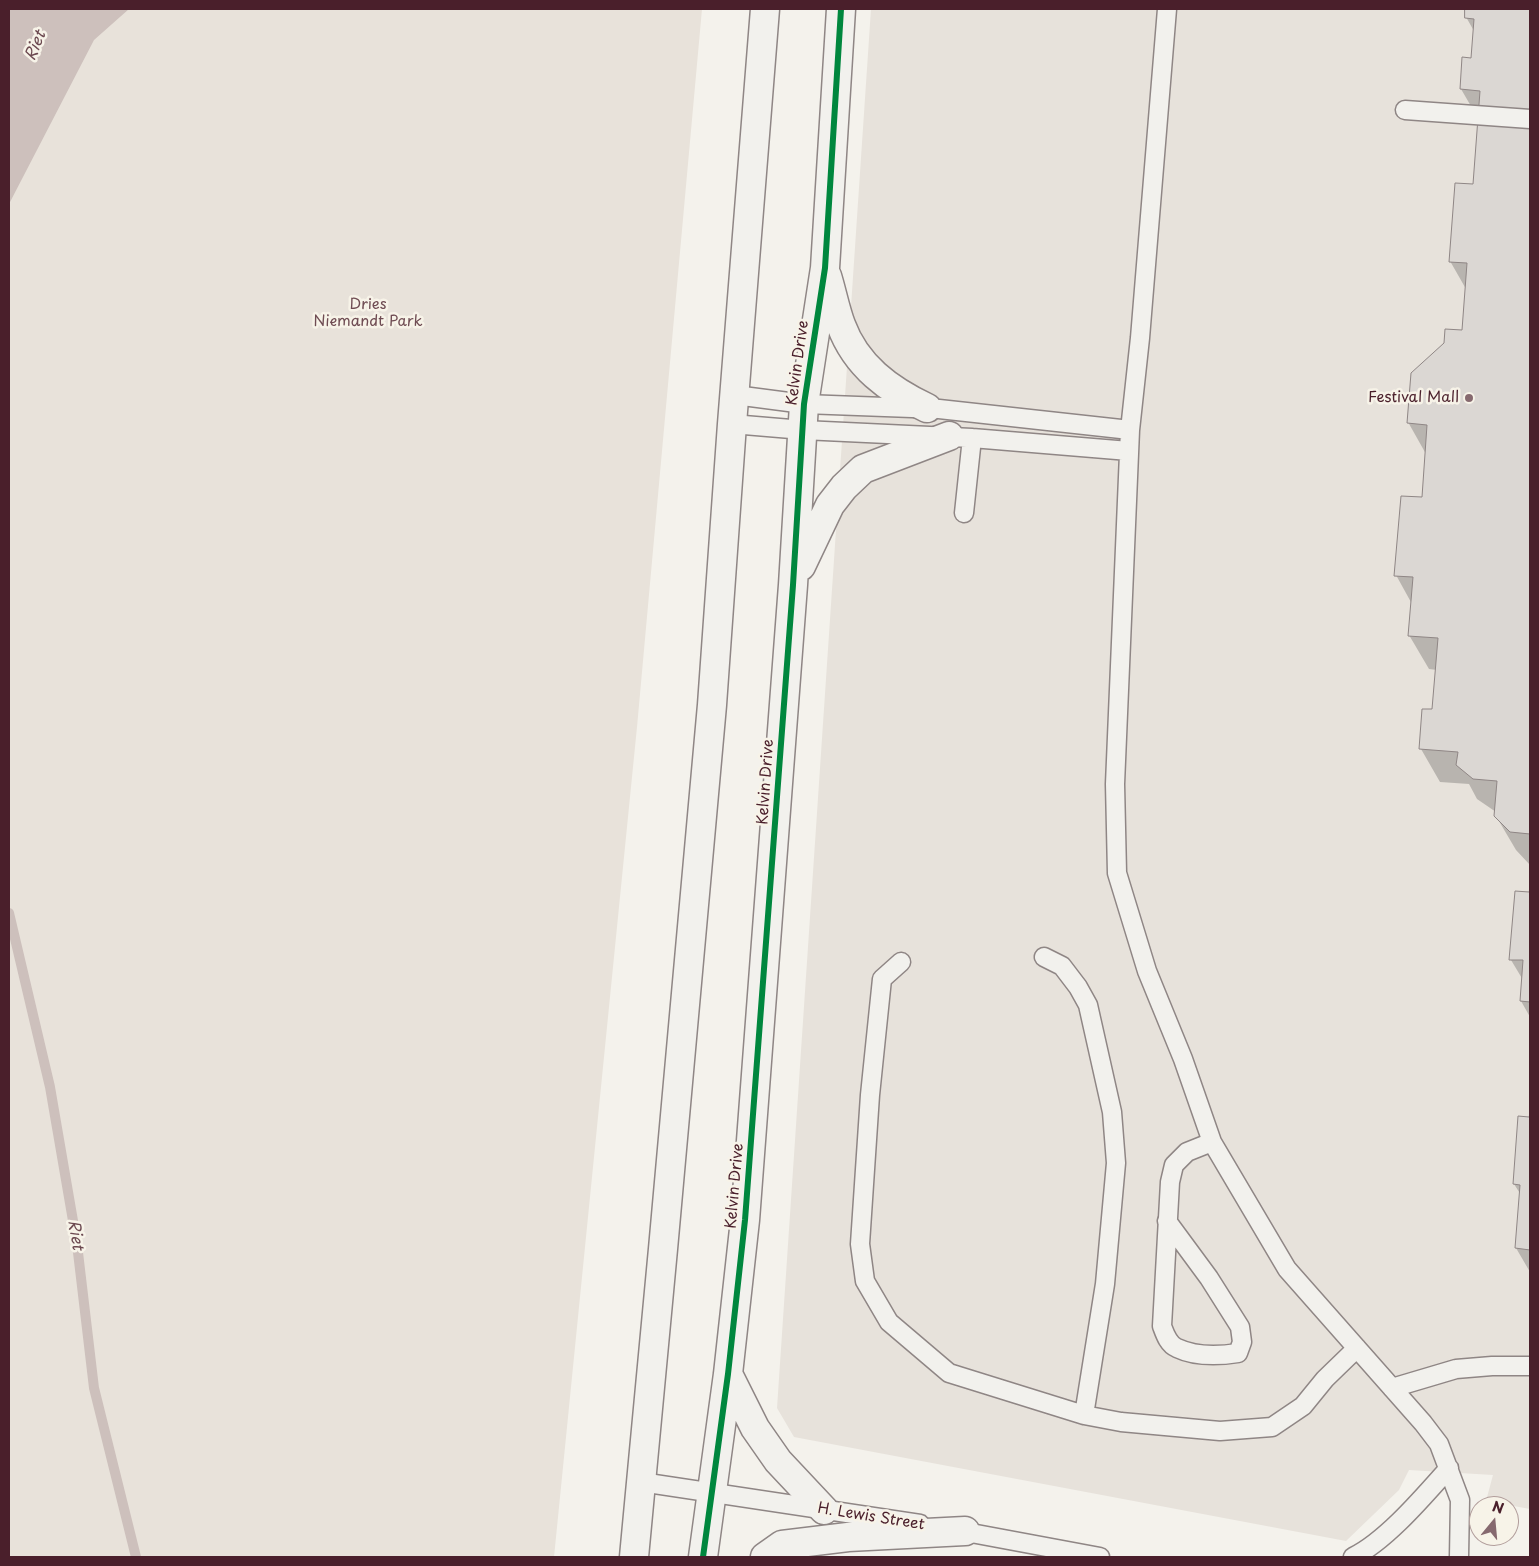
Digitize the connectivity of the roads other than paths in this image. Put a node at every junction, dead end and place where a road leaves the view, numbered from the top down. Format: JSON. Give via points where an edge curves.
{"nodes":[{"id":1,"x":765,"y":9,"type":"edge"},
{"id":2,"x":841,"y":9,"type":"edge"},
{"id":3,"x":1167,"y":9,"type":"edge"},
{"id":4,"x":1405,"y":110,"type":"dead end"},
{"id":5,"x":1530,"y":119,"type":"edge"},
{"id":6,"x":825,"y":268,"type":"junction"},
{"id":7,"x":735,"y":395,"type":"junction"},
{"id":8,"x":927,"y":408,"type":"junction"},
{"id":9,"x":804,"y":417,"type":"junction"},
{"id":10,"x":732,"y":424,"type":"junction"},
{"id":11,"x":1130,"y":430,"type":"junction"},
{"id":12,"x":960,"y":437,"type":"junction"},
{"id":13,"x":1129,"y":451,"type":"junction"},
{"id":14,"x":964,"y":513,"type":"dead end"},
{"id":15,"x":793,"y":584,"type":"junction"},
{"id":16,"x":1044,"y":957,"type":"dead end"},
{"id":17,"x":901,"y":962,"type":"dead end"},
{"id":18,"x":1212,"y":1142,"type":"junction"},
{"id":19,"x":1167,"y":1221,"type":"junction"},
{"id":20,"x":1357,"y":1348,"type":"junction"},
{"id":21,"x":1530,"y":1366,"type":"edge"},
{"id":22,"x":728,"y":1374,"type":"junction"},
{"id":23,"x":1392,"y":1388,"type":"junction"},
{"id":24,"x":1084,"y":1415,"type":"junction"},
{"id":25,"x":1449,"y":1468,"type":"junction"},
{"id":26,"x":641,"y":1482,"type":"junction"},
{"id":27,"x":712,"y":1492,"type":"junction"},
{"id":28,"x":824,"y":1510,"type":"junction"},
{"id":29,"x":965,"y":1531,"type":"junction"},
{"id":30,"x":634,"y":1557,"type":"edge"},
{"id":31,"x":703,"y":1557,"type":"edge"},
{"id":32,"x":765,"y":1557,"type":"edge"},
{"id":33,"x":1100,"y":1557,"type":"edge"},
{"id":34,"x":1353,"y":1557,"type":"edge"},
{"id":35,"x":1459,"y":1557,"type":"edge"}],
"edges":[{"from":1,"to":7,"type":"street"},
{"from":2,"to":6,"type":"street","name":"Kelvin Drive"},
{"from":3,"to":11,"type":"lane"},
{"from":4,"to":5,"type":"lane"},
{"from":6,"to":8,"type":"street","via":[[841,325],[853,350],[867,369],[892,390]]},
{"from":6,"to":9,"type":"street","name":"Kelvin Drive"},
{"from":7,"to":9,"type":"lane"},
{"from":7,"to":10,"type":"street"},
{"from":8,"to":9,"type":"lane"},
{"from":8,"to":11,"type":"lane"},
{"from":9,"to":10,"type":"lane"},
{"from":9,"to":12,"type":"lane"},
{"from":9,"to":15,"type":"street","name":"Kelvin Drive"},
{"from":10,"to":26,"type":"street","via":[[712,704]]},
{"from":11,"to":13,"type":"lane"},
{"from":12,"to":13,"type":"lane"},
{"from":12,"to":14,"type":"lane"},
{"from":12,"to":15,"type":"street","via":[[863,469],[844,487],[826,513]]},
{"from":13,"to":18,"type":"lane","via":[[1115,784],[1117,872],[1148,971]]},
{"from":15,"to":22,"type":"street","name":"Kelvin Drive","via":[[745,1220]]},
{"from":16,"to":24,"type":"lane","via":[[1062,966],[1088,1005],[1112,1112],[1116,1163],[1105,1284]]},
{"from":17,"to":24,"type":"lane","via":[[882,979],[876,1025],[860,1244],[865,1281],[888,1322],[949,1373]]},
{"from":18,"to":19,"type":"lane","via":[[1187,1152],[1174,1164]]},
{"from":18,"to":20,"type":"lane","via":[[1287,1268]]},
{"from":19,"to":19,"type":"lane","via":[[1210,1278],[1240,1327],[1242,1342],[1238,1353],[1204,1355],[1176,1348],[1166,1338],[1162,1326]]},
{"from":20,"to":23,"type":"lane"},
{"from":20,"to":24,"type":"lane","via":[[1325,1378],[1303,1406],[1272,1428],[1220,1431],[1121,1422]]},
{"from":21,"to":23,"type":"lane","via":[[1456,1369]]},
{"from":22,"to":27,"type":"street","name":"Kelvin Drive"},
{"from":22,"to":28,"type":"street","via":[[755,1428],[778,1461]]},
{"from":23,"to":25,"type":"lane","via":[[1439,1444]]},
{"from":25,"to":34,"type":"lane","via":[[1389,1530]]},
{"from":25,"to":35,"type":"lane","via":[[1460,1500]]},
{"from":26,"to":27,"type":"lane","name":"H. Lewis Street"},
{"from":26,"to":30,"type":"street"},
{"from":27,"to":28,"type":"lane","name":"H. Lewis Street"},
{"from":27,"to":31,"type":"street","name":"Kelvin Drive"},
{"from":28,"to":29,"type":"lane","name":"H. Lewis Street"},
{"from":29,"to":32,"type":"street","via":[[848,1537],[782,1545]]},
{"from":29,"to":33,"type":"lane","name":"H. Lewis Street"}]}
